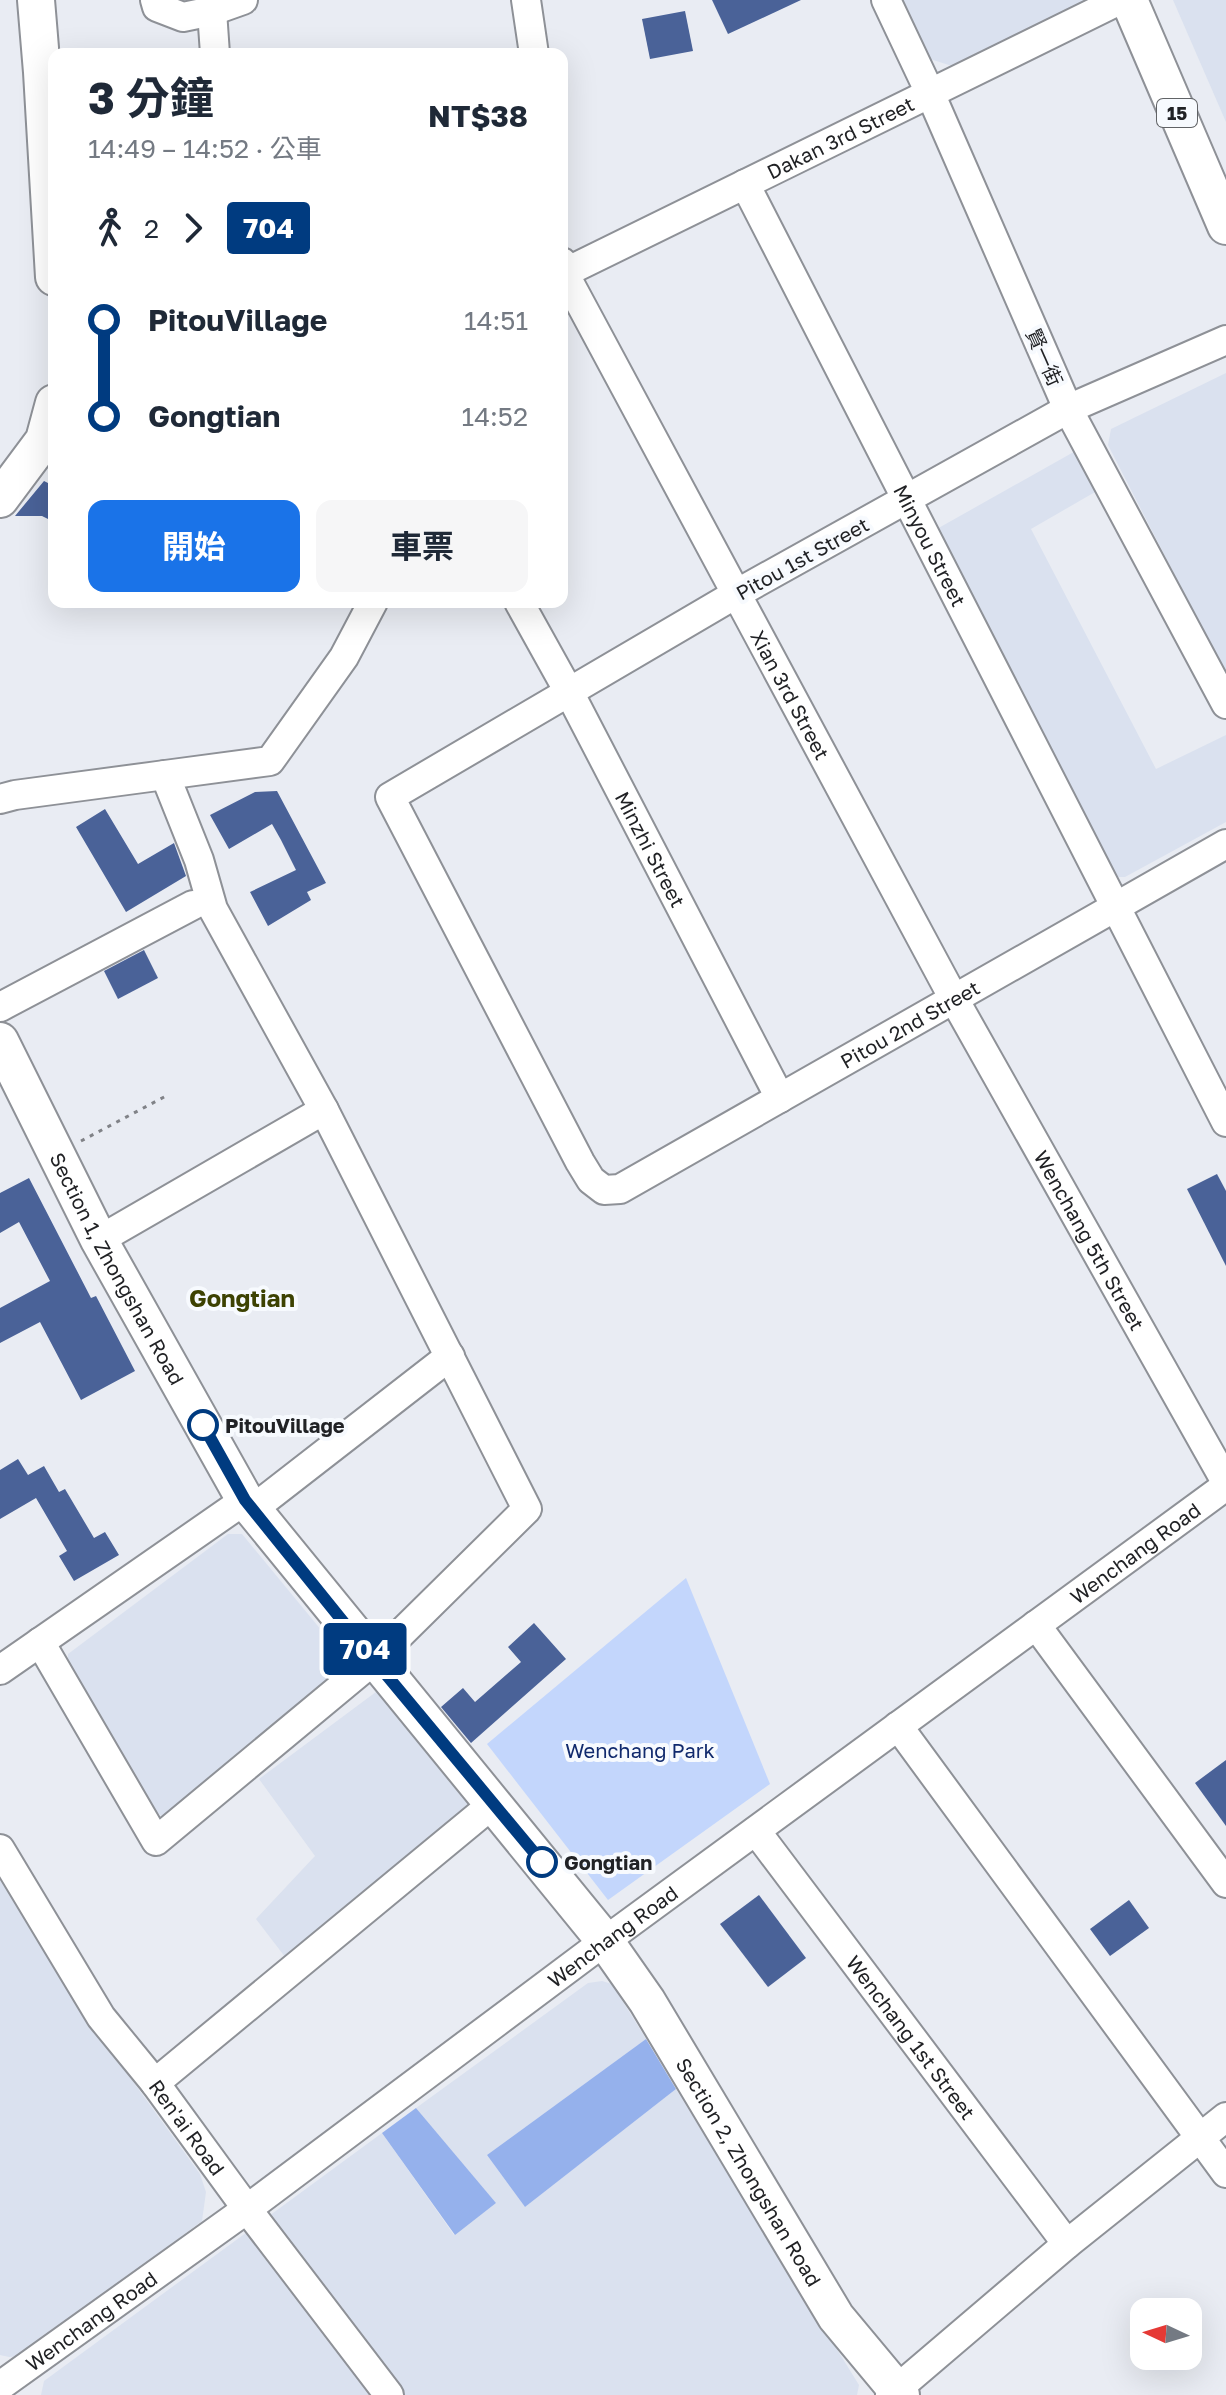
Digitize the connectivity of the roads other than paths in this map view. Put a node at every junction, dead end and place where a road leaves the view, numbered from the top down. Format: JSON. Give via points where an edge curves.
{"nodes":[{"id":1,"x":36,"y":0,"type":"edge"},
{"id":2,"x":155,"y":0,"type":"edge"},
{"id":3,"x":243,"y":0,"type":"edge"},
{"id":4,"x":526,"y":0,"type":"edge"},
{"id":5,"x":886,"y":0,"type":"edge"},
{"id":6,"x":1120,"y":0,"type":"edge"},
{"id":7,"x":1129,"y":0,"type":"edge"},
{"id":8,"x":1156,"y":0,"type":"edge"},
{"id":9,"x":212,"y":11,"type":"junction"},
{"id":10,"x":215,"y":48,"type":"edge"},
{"id":11,"x":533,"y":48,"type":"edge"},
{"id":12,"x":48,"y":72,"type":"edge"},
{"id":13,"x":930,"y":93,"type":"junction"},
{"id":14,"x":1226,"y":166,"type":"edge"},
{"id":15,"x":745,"y":184,"type":"junction"},
{"id":16,"x":1226,"y":226,"type":"edge"},
{"id":17,"x":568,"y":267,"type":"edge"},
{"id":18,"x":568,"y":278,"type":"edge"},
{"id":19,"x":1226,"y":340,"type":"edge"},
{"id":20,"x":1068,"y":409,"type":"junction"},
{"id":21,"x":48,"y":425,"type":"edge"},
{"id":22,"x":0,"y":499,"type":"edge"},
{"id":23,"x":907,"y":499,"type":"junction"},
{"id":24,"x":736,"y":594,"type":"junction"},
{"id":25,"x":370,"y":608,"type":"edge"},
{"id":26,"x":522,"y":608,"type":"edge"},
{"id":27,"x":569,"y":692,"type":"junction"},
{"id":28,"x":1226,"y":704,"type":"edge"},
{"id":29,"x":165,"y":775,"type":"junction"},
{"id":30,"x":0,"y":799,"type":"edge"},
{"id":31,"x":1226,"y":844,"type":"edge"},
{"id":32,"x":193,"y":905,"type":"dead end"},
{"id":33,"x":1117,"y":906,"type":"junction"},
{"id":34,"x":954,"y":999,"type":"junction"},
{"id":35,"x":0,"y":1007,"type":"edge"},
{"id":36,"x":0,"y":1041,"type":"edge"},
{"id":37,"x":780,"y":1098,"type":"junction"},
{"id":38,"x":324,"y":1110,"type":"junction"},
{"id":39,"x":1226,"y":1122,"type":"edge"},
{"id":40,"x":591,"y":1180,"type":"joint"},
{"id":41,"x":99,"y":1240,"type":"junction"},
{"id":42,"x":450,"y":1356,"type":"junction"},
{"id":43,"x":1226,"y":1484,"type":"edge"},
{"id":44,"x":249,"y":1504,"type":"junction"},
{"id":45,"x":1036,"y":1625,"type":"junction"},
{"id":46,"x":40,"y":1642,"type":"junction"},
{"id":47,"x":374,"y":1660,"type":"junction"},
{"id":48,"x":0,"y":1670,"type":"edge"},
{"id":49,"x":898,"y":1726,"type":"junction"},
{"id":50,"x":494,"y":1803,"type":"junction"},
{"id":51,"x":756,"y":1831,"type":"junction"},
{"id":52,"x":0,"y":1849,"type":"edge"},
{"id":53,"x":1226,"y":1883,"type":"edge"},
{"id":54,"x":605,"y":1941,"type":"junction"},
{"id":55,"x":155,"y":2083,"type":"junction"},
{"id":56,"x":1226,"y":2117,"type":"edge"},
{"id":57,"x":1200,"y":2139,"type":"junction"},
{"id":58,"x":1226,"y":2173,"type":"edge"},
{"id":59,"x":247,"y":2209,"type":"junction"},
{"id":60,"x":1067,"y":2244,"type":"junction"},
{"id":61,"x":0,"y":2387,"type":"edge"},
{"id":62,"x":896,"y":2393,"type":"edge"},
{"id":63,"x":5,"y":2395,"type":"edge"},
{"id":64,"x":389,"y":2395,"type":"edge"}],
"edges":[{"from":1,"to":12,"type":"main road"},
{"from":2,"to":9,"type":"street","via":[[157,7],[183,17]]},
{"from":3,"to":9,"type":"street"},
{"from":4,"to":11,"type":"street"},
{"from":5,"to":13,"type":"street","name":"賢一街"},
{"from":6,"to":13,"type":"street","name":"Dakan 3rd Street"},
{"from":7,"to":16,"type":"main road","number":"15"},
{"from":8,"to":14,"type":"main road","number":"15"},
{"from":9,"to":10,"type":"street"},
{"from":13,"to":15,"type":"street","name":"Dakan 3rd Street"},
{"from":13,"to":20,"type":"street","name":"賢一街"},
{"from":15,"to":17,"type":"street","name":"Dakan 3rd Street"},
{"from":15,"to":23,"type":"street","name":"Minyou Street"},
{"from":18,"to":24,"type":"street","name":"Xian 3rd Street"},
{"from":19,"to":20,"type":"street","name":"Pitou 1st Street"},
{"from":20,"to":23,"type":"street","name":"Pitou 1st Street"},
{"from":20,"to":28,"type":"street","name":"賢一街"},
{"from":21,"to":22,"type":"main road","via":[[44,440]]},
{"from":23,"to":24,"type":"street","name":"Pitou 1st Street"},
{"from":23,"to":33,"type":"street","name":"Minyou Street"},
{"from":24,"to":27,"type":"street","name":"Pitou 1st Street"},
{"from":24,"to":34,"type":"street","name":"Xian 3rd Street"},
{"from":25,"to":29,"type":"street","via":[[344,657],[270,761]]},
{"from":26,"to":27,"type":"street","name":"Minzhi Street"},
{"from":27,"to":37,"type":"street","name":"Minzhi Street"},
{"from":27,"to":40,"type":"street","name":"Pitou 1st Street","via":[[390,797]]},
{"from":29,"to":30,"type":"street"},
{"from":29,"to":38,"type":"street","via":[[213,909]]},
{"from":31,"to":33,"type":"street","name":"Pitou 2nd Street"},
{"from":32,"to":35,"type":"street"},
{"from":33,"to":34,"type":"street","name":"Pitou 2nd Street"},
{"from":33,"to":39,"type":"street","name":"Minyou Street"},
{"from":34,"to":37,"type":"street","name":"Pitou 2nd Street"},
{"from":34,"to":43,"type":"street","name":"Wenchang 5th Street"},
{"from":36,"to":41,"type":"main road","name":"Section 1, Zhongshan Road"},
{"from":37,"to":40,"type":"street","name":"Pitou 2nd Street","via":[[620,1189],[604,1190]]},
{"from":38,"to":41,"type":"street"},
{"from":38,"to":42,"type":"street"},
{"from":41,"to":44,"type":"main road","name":"Section 1, Zhongshan Road"},
{"from":42,"to":44,"type":"street"},
{"from":42,"to":47,"type":"street","via":[[527,1509]]},
{"from":43,"to":45,"type":"street","name":"Wenchang Road"},
{"from":44,"to":46,"type":"street"},
{"from":44,"to":47,"type":"main road","name":"Section 1, Zhongshan Road"},
{"from":45,"to":49,"type":"street","name":"Wenchang Road"},
{"from":45,"to":53,"type":"street"},
{"from":46,"to":47,"type":"street","via":[[156,1841]]},
{"from":46,"to":48,"type":"street"},
{"from":47,"to":50,"type":"main road","name":"Section 1, Zhongshan Road"},
{"from":49,"to":51,"type":"street","name":"Wenchang Road"},
{"from":49,"to":57,"type":"street"},
{"from":50,"to":54,"type":"main road","name":"Section 1, Zhongshan Road"},
{"from":50,"to":55,"type":"street"},
{"from":51,"to":54,"type":"street","name":"Wenchang Road"},
{"from":51,"to":60,"type":"street","name":"Wenchang 1st Street"},
{"from":52,"to":55,"type":"street","name":"Ren'ai Road","via":[[101,2017]]},
{"from":54,"to":59,"type":"street","name":"Wenchang Road"},
{"from":54,"to":62,"type":"main road","name":"Section 2, Zhongshan Road","via":[[647,2001],[836,2317]]},
{"from":55,"to":59,"type":"street","name":"Ren'ai Road"},
{"from":56,"to":57,"type":"street"},
{"from":57,"to":58,"type":"street"},
{"from":57,"to":60,"type":"street"},
{"from":59,"to":61,"type":"street","name":"Wenchang Road"},
{"from":59,"to":64,"type":"street","name":"Ren'ai Road"},
{"from":60,"to":62,"type":"street"},
{"from":61,"to":63,"type":"street"}]}
